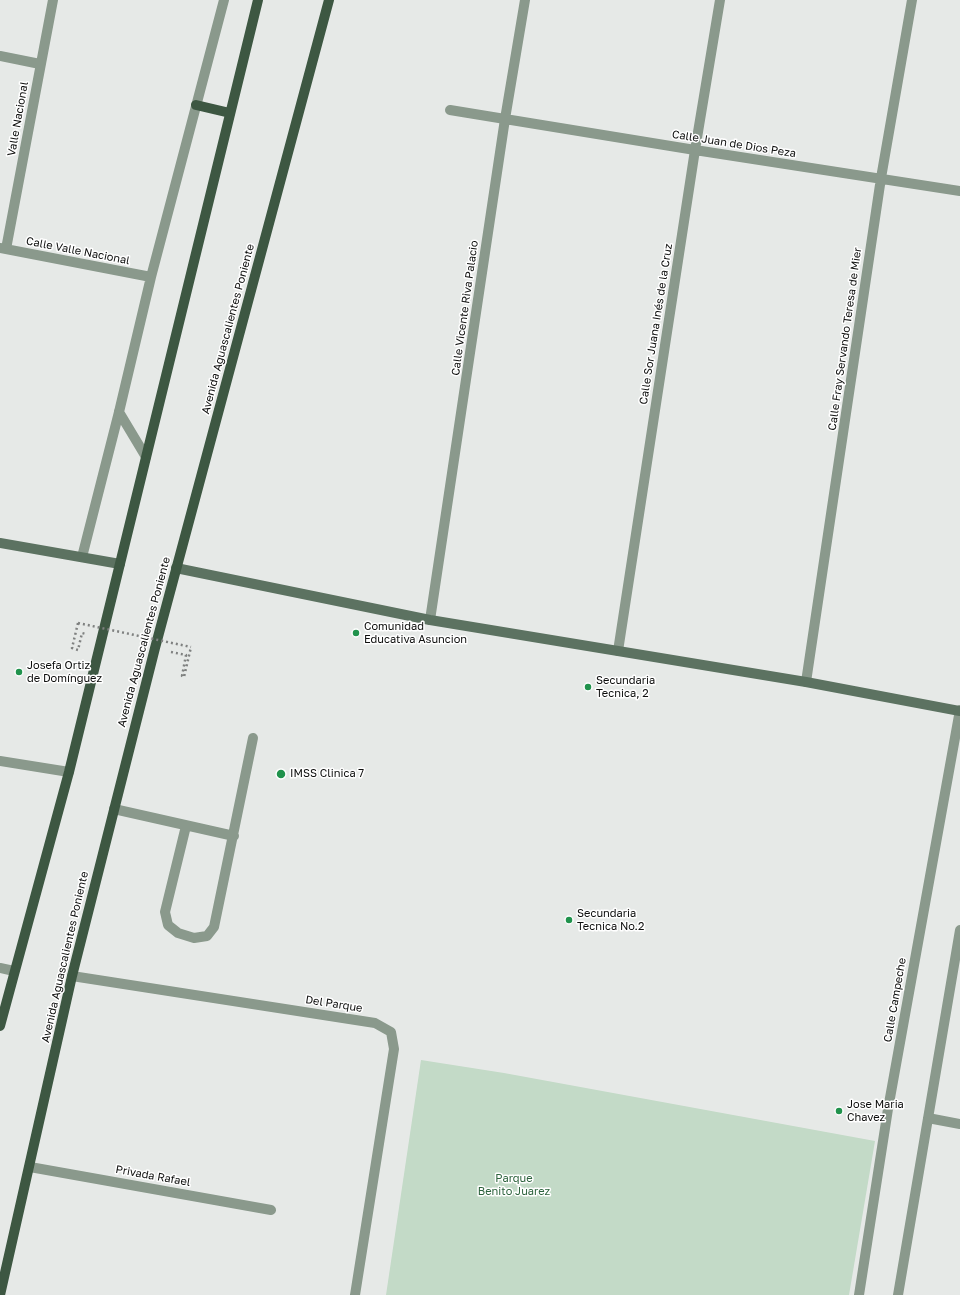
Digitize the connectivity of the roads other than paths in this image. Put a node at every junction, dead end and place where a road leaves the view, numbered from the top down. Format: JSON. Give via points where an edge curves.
{"nodes":[{"id":1,"x":53,"y":0,"type":"edge"},
{"id":2,"x":224,"y":0,"type":"edge"},
{"id":3,"x":258,"y":0,"type":"edge"},
{"id":4,"x":329,"y":0,"type":"edge"},
{"id":5,"x":524,"y":0,"type":"edge"},
{"id":6,"x":720,"y":0,"type":"edge"},
{"id":7,"x":912,"y":0,"type":"edge"},
{"id":8,"x":0,"y":56,"type":"edge"},
{"id":9,"x":40,"y":64,"type":"junction"},
{"id":10,"x":196,"y":105,"type":"junction"},
{"id":11,"x":450,"y":110,"type":"dead end"},
{"id":12,"x":230,"y":113,"type":"junction"},
{"id":13,"x":505,"y":119,"type":"junction"},
{"id":14,"x":695,"y":150,"type":"junction"},
{"id":15,"x":881,"y":178,"type":"junction"},
{"id":16,"x":960,"y":191,"type":"edge"},
{"id":17,"x":3,"y":248,"type":"edge"},
{"id":18,"x":151,"y":277,"type":"junction"},
{"id":19,"x":119,"y":412,"type":"junction"},
{"id":20,"x":146,"y":457,"type":"junction"},
{"id":21,"x":0,"y":542,"type":"edge"},
{"id":22,"x":82,"y":557,"type":"junction"},
{"id":23,"x":120,"y":564,"type":"junction"},
{"id":24,"x":176,"y":568,"type":"junction"},
{"id":25,"x":430,"y":620,"type":"junction"},
{"id":26,"x":618,"y":651,"type":"junction"},
{"id":27,"x":806,"y":682,"type":"junction"},
{"id":28,"x":960,"y":710,"type":"edge"},
{"id":29,"x":253,"y":738,"type":"dead end"},
{"id":30,"x":0,"y":761,"type":"edge"},
{"id":31,"x":69,"y":772,"type":"junction"},
{"id":32,"x":114,"y":810,"type":"junction"},
{"id":33,"x":186,"y":826,"type":"junction"},
{"id":34,"x":234,"y":836,"type":"junction"},
{"id":35,"x":960,"y":930,"type":"edge"},
{"id":36,"x":0,"y":968,"type":"edge"},
{"id":37,"x":14,"y":971,"type":"junction"},
{"id":38,"x":72,"y":976,"type":"junction"},
{"id":39,"x":0,"y":1026,"type":"edge"},
{"id":40,"x":928,"y":1118,"type":"junction"},
{"id":41,"x":960,"y":1124,"type":"edge"},
{"id":42,"x":30,"y":1167,"type":"junction"},
{"id":43,"x":271,"y":1210,"type":"dead end"},
{"id":44,"x":0,"y":1295,"type":"edge"},
{"id":45,"x":355,"y":1295,"type":"edge"},
{"id":46,"x":859,"y":1295,"type":"edge"},
{"id":47,"x":898,"y":1295,"type":"edge"}],
"edges":[{"from":1,"to":9,"type":"street","name":"Valle Nacional"},
{"from":2,"to":10,"type":"street"},
{"from":3,"to":12,"type":"main road"},
{"from":4,"to":24,"type":"main road","name":"Avenida Aguascalientes Poniente"},
{"from":5,"to":13,"type":"street","name":"Calle Vicente Riva Palacio"},
{"from":6,"to":14,"type":"street","name":"Calle Sor Juana Inés de la Cruz"},
{"from":7,"to":15,"type":"street","name":"Calle Fray Servando Teresa de Mier"},
{"from":8,"to":9,"type":"street"},
{"from":9,"to":17,"type":"street","name":"Valle Nacional"},
{"from":10,"to":12,"type":"main road"},
{"from":10,"to":18,"type":"street"},
{"from":11,"to":13,"type":"street","name":"Calle Juan de Dios Peza"},
{"from":12,"to":20,"type":"main road"},
{"from":13,"to":14,"type":"street","name":"Calle Juan de Dios Peza"},
{"from":13,"to":25,"type":"street","name":"Calle Vicente Riva Palacio"},
{"from":14,"to":15,"type":"street","name":"Calle Juan de Dios Peza"},
{"from":14,"to":26,"type":"street","name":"Calle Sor Juana Inés de la Cruz"},
{"from":15,"to":16,"type":"street","name":"Calle Juan de Dios Peza"},
{"from":15,"to":27,"type":"street","name":"Calle Fray Servando Teresa de Mier"},
{"from":17,"to":18,"type":"street","name":"Calle Valle Nacional"},
{"from":18,"to":19,"type":"street"},
{"from":19,"to":20,"type":"street"},
{"from":19,"to":22,"type":"street"},
{"from":20,"to":23,"type":"main road"},
{"from":21,"to":22,"type":"street"},
{"from":22,"to":23,"type":"street"},
{"from":23,"to":31,"type":"main road"},
{"from":24,"to":25,"type":"street"},
{"from":24,"to":32,"type":"main road","name":"Avenida Aguascalientes Poniente"},
{"from":25,"to":26,"type":"street"},
{"from":26,"to":27,"type":"street"},
{"from":27,"to":28,"type":"street"},
{"from":28,"to":46,"type":"street","name":"Calle Campeche","via":[[888,1109]]},
{"from":29,"to":34,"type":"street"},
{"from":30,"to":31,"type":"street"},
{"from":31,"to":37,"type":"main road"},
{"from":32,"to":33,"type":"street"},
{"from":32,"to":38,"type":"main road","name":"Avenida Aguascalientes Poniente"},
{"from":33,"to":34,"type":"street"},
{"from":33,"to":34,"type":"street","via":[[166,912],[168,925],[178,933],[194,938],[207,936],[214,927]]},
{"from":35,"to":40,"type":"street"},
{"from":36,"to":37,"type":"street"},
{"from":37,"to":39,"type":"main road"},
{"from":38,"to":42,"type":"main road","name":"Avenida Aguascalientes Poniente"},
{"from":38,"to":45,"type":"street","name":"Del Parque","via":[[375,1023],[391,1032],[394,1050]]},
{"from":40,"to":41,"type":"street"},
{"from":40,"to":47,"type":"street"},
{"from":42,"to":43,"type":"street","name":"Privada Rafael"},
{"from":42,"to":44,"type":"main road","name":"Avenida Aguascalientes Poniente"}]}
